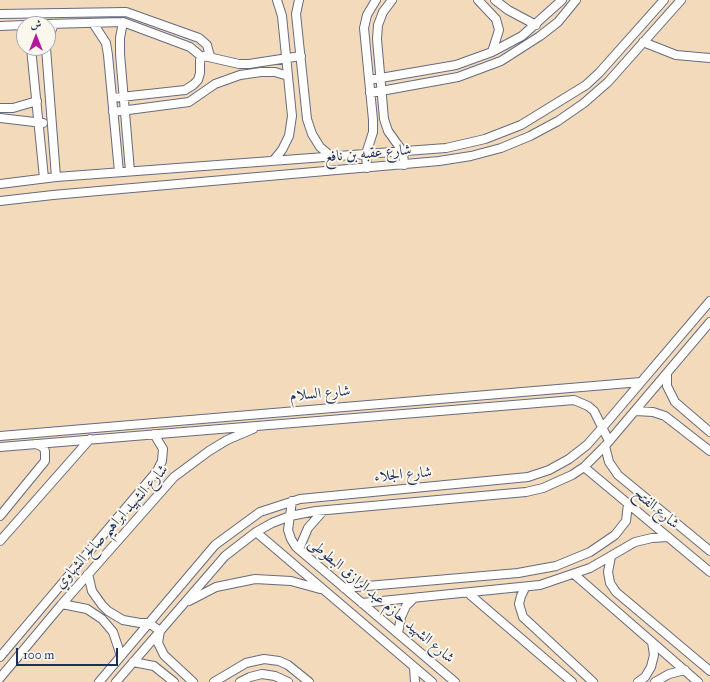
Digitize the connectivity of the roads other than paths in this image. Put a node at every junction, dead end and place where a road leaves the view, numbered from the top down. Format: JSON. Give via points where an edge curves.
{"nodes":[{"id":1,"x":277,"y":0,"type":"edge"},
{"id":2,"x":299,"y":0,"type":"edge"},
{"id":3,"x":376,"y":0,"type":"edge"},
{"id":4,"x":392,"y":0,"type":"edge"},
{"id":5,"x":478,"y":0,"type":"edge"},
{"id":6,"x":495,"y":0,"type":"edge"},
{"id":7,"x":562,"y":0,"type":"edge"},
{"id":8,"x":576,"y":0,"type":"edge"},
{"id":9,"x":664,"y":0,"type":"edge"},
{"id":10,"x":681,"y":0,"type":"edge"},
{"id":11,"x":0,"y":14,"type":"edge"},
{"id":12,"x":123,"y":22,"type":"junction"},
{"id":13,"x":93,"y":23,"type":"junction"},
{"id":14,"x":56,"y":24,"type":"edge"},
{"id":15,"x":536,"y":25,"type":"junction"},
{"id":16,"x":0,"y":26,"type":"edge"},
{"id":17,"x":16,"y":27,"type":"edge"},
{"id":18,"x":643,"y":42,"type":"junction"},
{"id":19,"x":492,"y":52,"type":"junction"},
{"id":20,"x":32,"y":56,"type":"edge"},
{"id":21,"x":47,"y":56,"type":"edge"},
{"id":22,"x":301,"y":56,"type":"junction"},
{"id":23,"x":206,"y":57,"type":"junction"},
{"id":24,"x":287,"y":57,"type":"junction"},
{"id":25,"x":710,"y":58,"type":"edge"},
{"id":26,"x":288,"y":76,"type":"junction"},
{"id":27,"x":380,"y":79,"type":"junction"},
{"id":28,"x":198,"y":80,"type":"junction"},
{"id":29,"x":369,"y":80,"type":"junction"},
{"id":30,"x":206,"y":89,"type":"junction"},
{"id":31,"x":381,"y":91,"type":"junction"},
{"id":32,"x":370,"y":93,"type":"junction"},
{"id":33,"x":124,"y":97,"type":"junction"},
{"id":34,"x":112,"y":98,"type":"junction"},
{"id":35,"x":37,"y":101,"type":"junction"},
{"id":36,"x":0,"y":108,"type":"edge"},
{"id":37,"x":125,"y":111,"type":"junction"},
{"id":38,"x":113,"y":112,"type":"junction"},
{"id":39,"x":0,"y":118,"type":"edge"},
{"id":40,"x":51,"y":122,"type":"junction"},
{"id":41,"x":39,"y":123,"type":"junction"},
{"id":42,"x":403,"y":152,"type":"junction"},
{"id":43,"x":366,"y":154,"type":"junction"},
{"id":44,"x":332,"y":157,"type":"junction"},
{"id":45,"x":273,"y":161,"type":"junction"},
{"id":46,"x":404,"y":164,"type":"junction"},
{"id":47,"x":366,"y":168,"type":"junction"},
{"id":48,"x":130,"y":171,"type":"junction"},
{"id":49,"x":119,"y":172,"type":"junction"},
{"id":50,"x":56,"y":177,"type":"junction"},
{"id":51,"x":44,"y":178,"type":"junction"},
{"id":52,"x":0,"y":184,"type":"edge"},
{"id":53,"x":0,"y":201,"type":"edge"},
{"id":54,"x":710,"y":301,"type":"edge"},
{"id":55,"x":710,"y":322,"type":"edge"},
{"id":56,"x":666,"y":374,"type":"junction"},
{"id":57,"x":641,"y":382,"type":"junction"},
{"id":58,"x":635,"y":411,"type":"junction"},
{"id":59,"x":267,"y":412,"type":"junction"},
{"id":60,"x":268,"y":425,"type":"junction"},
{"id":61,"x":706,"y":425,"type":"edge"},
{"id":62,"x":602,"y":428,"type":"junction"},
{"id":63,"x":710,"y":432,"type":"edge"},
{"id":64,"x":154,"y":434,"type":"junction"},
{"id":65,"x":0,"y":436,"type":"edge"},
{"id":66,"x":90,"y":439,"type":"junction"},
{"id":67,"x":36,"y":444,"type":"junction"},
{"id":68,"x":607,"y":444,"type":"junction"},
{"id":69,"x":0,"y":447,"type":"edge"},
{"id":70,"x":710,"y":451,"type":"edge"},
{"id":71,"x":584,"y":466,"type":"junction"},
{"id":72,"x":292,"y":501,"type":"junction"},
{"id":73,"x":628,"y":504,"type":"junction"},
{"id":74,"x":323,"y":511,"type":"junction"},
{"id":75,"x":0,"y":516,"type":"edge"},
{"id":76,"x":290,"y":516,"type":"junction"},
{"id":77,"x":232,"y":531,"type":"junction"},
{"id":78,"x":256,"y":532,"type":"junction"},
{"id":79,"x":668,"y":537,"type":"junction"},
{"id":80,"x":0,"y":541,"type":"edge"},
{"id":81,"x":242,"y":541,"type":"junction"},
{"id":82,"x":299,"y":550,"type":"junction"},
{"id":83,"x":710,"y":551,"type":"edge"},
{"id":84,"x":611,"y":556,"type":"junction"},
{"id":85,"x":710,"y":572,"type":"edge"},
{"id":86,"x":88,"y":574,"type":"junction"},
{"id":87,"x":575,"y":575,"type":"junction"},
{"id":88,"x":344,"y":588,"type":"junction"},
{"id":89,"x":525,"y":588,"type":"junction"},
{"id":90,"x":325,"y":591,"type":"junction"},
{"id":91,"x":468,"y":594,"type":"junction"},
{"id":92,"x":414,"y":598,"type":"junction"},
{"id":93,"x":362,"y":603,"type":"junction"},
{"id":94,"x":62,"y":604,"type":"junction"},
{"id":95,"x":180,"y":607,"type":"junction"},
{"id":96,"x":149,"y":623,"type":"junction"},
{"id":97,"x":160,"y":631,"type":"junction"},
{"id":98,"x":398,"y":634,"type":"junction"},
{"id":99,"x":652,"y":642,"type":"junction"},
{"id":100,"x":121,"y":656,"type":"junction"},
{"id":101,"x":0,"y":657,"type":"edge"},
{"id":102,"x":133,"y":662,"type":"junction"},
{"id":103,"x":414,"y":667,"type":"junction"},
{"id":104,"x":234,"y":670,"type":"junction"},
{"id":105,"x":685,"y":670,"type":"junction"},
{"id":106,"x":710,"y":671,"type":"edge"},
{"id":107,"x":0,"y":678,"type":"edge"},
{"id":108,"x":644,"y":680,"type":"edge"},
{"id":109,"x":241,"y":681,"type":"edge"},
{"id":110,"x":99,"y":682,"type":"edge"},
{"id":111,"x":116,"y":682,"type":"edge"},
{"id":112,"x":174,"y":682,"type":"edge"},
{"id":113,"x":193,"y":682,"type":"edge"},
{"id":114,"x":214,"y":682,"type":"edge"},
{"id":115,"x":288,"y":682,"type":"edge"},
{"id":116,"x":310,"y":682,"type":"edge"},
{"id":117,"x":415,"y":682,"type":"edge"},
{"id":118,"x":432,"y":682,"type":"edge"},
{"id":119,"x":455,"y":682,"type":"edge"},
{"id":120,"x":572,"y":682,"type":"edge"},
{"id":121,"x":593,"y":682,"type":"edge"},
{"id":122,"x":655,"y":682,"type":"edge"},
{"id":123,"x":698,"y":682,"type":"edge"}],
"edges":[{"from":1,"to":24,"type":"street","via":[[282,16]]},
{"from":2,"to":22,"type":"street","via":[[296,14]]},
{"from":3,"to":29,"type":"street","via":[[367,15],[364,28]]},
{"from":4,"to":27,"type":"street","via":[[378,25],[376,39]]},
{"from":5,"to":19,"type":"street","via":[[496,19],[499,30]]},
{"from":6,"to":15,"type":"street"},
{"from":7,"to":15,"type":"street"},
{"from":8,"to":31,"type":"street","via":[[558,22],[501,61],[458,77]]},
{"from":9,"to":42,"type":"street","name":"شارع عقبه بن نافع","via":[[600,73],[571,96],[521,125],[485,140],[446,148]]},
{"from":10,"to":18,"type":"street","name":"شارع عقبه بن نافع"},
{"from":11,"to":23,"type":"street","via":[[126,12],[199,38],[207,45]]},
{"from":12,"to":13,"type":"street"},
{"from":12,"to":23,"type":"street","via":[[190,47]]},
{"from":12,"to":33,"type":"street","via":[[120,54]]},
{"from":13,"to":14,"type":"street"},
{"from":13,"to":34,"type":"street","via":[[106,43]]},
{"from":15,"to":19,"type":"street"},
{"from":16,"to":17,"type":"street"},
{"from":18,"to":25,"type":"street","via":[[676,55]]},
{"from":18,"to":46,"type":"street","name":"شارع عقبه بن نافع","via":[[608,82],[584,103],[530,136],[501,148],[470,156]]},
{"from":19,"to":27,"type":"street","via":[[456,65]]},
{"from":20,"to":35,"type":"street"},
{"from":21,"to":40,"type":"street"},
{"from":22,"to":24,"type":"street"},
{"from":22,"to":44,"type":"street","via":[[307,119],[320,147]]},
{"from":23,"to":24,"type":"street","via":[[249,64]]},
{"from":23,"to":28,"type":"street"},
{"from":24,"to":26,"type":"street"},
{"from":26,"to":30,"type":"street","via":[[275,72],[240,75],[227,78]]},
{"from":26,"to":45,"type":"street","via":[[292,126],[282,150]]},
{"from":27,"to":29,"type":"street"},
{"from":27,"to":31,"type":"street"},
{"from":28,"to":30,"type":"street"},
{"from":28,"to":33,"type":"street","via":[[178,92]]},
{"from":29,"to":32,"type":"street"},
{"from":30,"to":37,"type":"street","via":[[197,98],[180,105]]},
{"from":31,"to":32,"type":"street"},
{"from":31,"to":42,"type":"street","via":[[388,131]]},
{"from":32,"to":43,"type":"street","via":[[373,120]]},
{"from":33,"to":34,"type":"street"},
{"from":33,"to":37,"type":"street"},
{"from":34,"to":38,"type":"street"},
{"from":35,"to":36,"type":"street","via":[[13,108]]},
{"from":35,"to":41,"type":"street"},
{"from":37,"to":38,"type":"street"},
{"from":37,"to":48,"type":"street"},
{"from":38,"to":49,"type":"street"},
{"from":39,"to":41,"type":"street"},
{"from":40,"to":41,"type":"street"},
{"from":40,"to":50,"type":"street"},
{"from":41,"to":51,"type":"street"},
{"from":42,"to":43,"type":"street","name":"شارع عقبه بن نافع"},
{"from":42,"to":46,"type":"street"},
{"from":43,"to":44,"type":"street","name":"شارع عقبه بن نافع"},
{"from":43,"to":47,"type":"street"},
{"from":44,"to":45,"type":"street","name":"شارع عقبه بن نافع"},
{"from":45,"to":48,"type":"street","name":"شارع عقبه بن نافع"},
{"from":46,"to":47,"type":"street","name":"شارع عقبه بن نافع"},
{"from":47,"to":53,"type":"street","name":"شارع عقبه بن نافع","via":[[53,194]]},
{"from":48,"to":49,"type":"street","name":"شارع عقبه بن نافع"},
{"from":49,"to":50,"type":"street","name":"شارع عقبه بن نافع"},
{"from":50,"to":51,"type":"street","name":"شارع عقبه بن نافع"},
{"from":51,"to":52,"type":"street","name":"شارع عقبه بن نافع"},
{"from":54,"to":57,"type":"street","name":"شارع الجلاء"},
{"from":55,"to":56,"type":"street","name":"شارع الجلاء"},
{"from":56,"to":58,"type":"street","name":"شارع الجلاء"},
{"from":56,"to":61,"type":"street","via":[[672,398],[680,407]]},
{"from":57,"to":59,"type":"street","name":"شارع السلام"},
{"from":57,"to":62,"type":"street","name":"شارع الجلاء"},
{"from":58,"to":68,"type":"street","name":"شارع الجلاء"},
{"from":58,"to":70,"type":"street","via":[[653,412],[670,418]]},
{"from":59,"to":60,"type":"street"},
{"from":59,"to":65,"type":"street","name":"شارع السلام"},
{"from":60,"to":62,"type":"street","name":"شارع السلام","via":[[574,400],[594,411]]},
{"from":60,"to":64,"type":"street","name":"شارع السلام"},
{"from":60,"to":86,"type":"street","name":"شارع الشهيد ابراهيم صالح الشهاوي","via":[[227,440],[191,463],[160,493]]},
{"from":61,"to":63,"type":"street"},
{"from":62,"to":68,"type":"street","name":"شارع السلام"},
{"from":62,"to":72,"type":"street","name":"شارع الجلاء","via":[[569,459],[549,470],[528,477]]},
{"from":64,"to":66,"type":"street","name":"شارع السلام"},
{"from":64,"to":101,"type":"street","name":"شارع الشهيد ابراهيم صالح الشهاوي","via":[[163,449],[162,461],[157,471]]},
{"from":66,"to":67,"type":"street","name":"شارع السلام"},
{"from":66,"to":80,"type":"street"},
{"from":67,"to":69,"type":"street","name":"شارع السلام"},
{"from":67,"to":75,"type":"street","via":[[45,451],[43,465]]},
{"from":68,"to":71,"type":"street","name":"شارع الجلاء"},
{"from":68,"to":83,"type":"street","name":"شارع الفتح","via":[[609,462],[618,475]]},
{"from":71,"to":73,"type":"street","name":"شارع الفتح"},
{"from":71,"to":74,"type":"street","name":"شارع الجلاء","via":[[558,482],[526,492]]},
{"from":72,"to":76,"type":"street","name":"شارع الشهيد حازم عبد الرازق البطوطى"},
{"from":72,"to":77,"type":"street","name":"شارع الجلاء","via":[[260,512]]},
{"from":73,"to":79,"type":"street","name":"شارع الفتح"},
{"from":73,"to":88,"type":"street","via":[[626,521],[615,535],[590,552],[556,566],[518,573]]},
{"from":74,"to":76,"type":"street","name":"شارع الجلاء"},
{"from":74,"to":82,"type":"street","via":[[308,528]]},
{"from":76,"to":78,"type":"street","name":"شارع الجلاء"},
{"from":76,"to":82,"type":"street","name":"شارع الشهيد حازم عبد الرازق البطوطى","via":[[289,535]]},
{"from":77,"to":81,"type":"street"},
{"from":77,"to":96,"type":"street","name":"شارع الجلاء","via":[[215,545]]},
{"from":78,"to":81,"type":"street","name":"شارع الجلاء"},
{"from":78,"to":90,"type":"street","name":"شارع الشهيد حازم عبد الرازق البطوطى"},
{"from":79,"to":84,"type":"street","via":[[635,542]]},
{"from":79,"to":85,"type":"street","name":"شارع الفتح"},
{"from":81,"to":95,"type":"street","name":"شارع الجلاء","via":[[225,556]]},
{"from":82,"to":88,"type":"street","name":"شارع الشهيد حازم عبد الرازق البطوطى"},
{"from":84,"to":87,"type":"street"},
{"from":84,"to":106,"type":"street","via":[[608,572],[610,583],[616,592]]},
{"from":86,"to":94,"type":"street","name":"شارع الشهيد ابراهيم صالح الشهاوي"},
{"from":86,"to":96,"type":"street","via":[[96,598],[108,611],[127,621]]},
{"from":87,"to":89,"type":"street"},
{"from":87,"to":99,"type":"street"},
{"from":88,"to":93,"type":"street","name":"شارع الشهيد حازم عبد الرازق البطوطى"},
{"from":89,"to":91,"type":"street"},
{"from":89,"to":121,"type":"street","via":[[519,604],[523,616]]},
{"from":90,"to":95,"type":"street","via":[[291,581],[255,579],[216,587]]},
{"from":90,"to":103,"type":"street","name":"شارع الشهيد حازم عبد الرازق البطوطى"},
{"from":91,"to":92,"type":"street"},
{"from":91,"to":120,"type":"street"},
{"from":92,"to":93,"type":"street"},
{"from":92,"to":98,"type":"street","via":[[401,616]]},
{"from":93,"to":98,"type":"street","name":"شارع الشهيد حازم عبد الرازق البطوطى"},
{"from":94,"to":100,"type":"street","via":[[79,606],[102,619],[117,639]]},
{"from":94,"to":107,"type":"street","name":"شارع الشهيد ابراهيم صالح الشهاوي"},
{"from":95,"to":97,"type":"street","name":"شارع الجلاء"},
{"from":96,"to":97,"type":"street"},
{"from":96,"to":100,"type":"street","name":"شارع الجلاء"},
{"from":97,"to":102,"type":"street","name":"شارع الجلاء"},
{"from":97,"to":113,"type":"street","via":[[158,643],[164,655]]},
{"from":98,"to":119,"type":"street","name":"شارع الشهيد حازم عبد الرازق البطوطى"},
{"from":99,"to":105,"type":"street"},
{"from":99,"to":108,"type":"street","via":[[653,661]]},
{"from":100,"to":110,"type":"street","name":"شارع الجلاء"},
{"from":102,"to":111,"type":"street","name":"شارع الجلاء"},
{"from":102,"to":112,"type":"street","via":[[154,666]]},
{"from":103,"to":117,"type":"street"},
{"from":103,"to":118,"type":"street","name":"شارع الشهيد حازم عبد الرازق البطوطى"},
{"from":104,"to":109,"type":"street"},
{"from":104,"to":114,"type":"street"},
{"from":104,"to":116,"type":"street","via":[[252,661],[274,660],[288,665]]},
{"from":105,"to":122,"type":"street","via":[[669,674]]},
{"from":105,"to":123,"type":"street"},
{"from":109,"to":115,"type":"street","via":[[255,675],[268,674]]}]}
